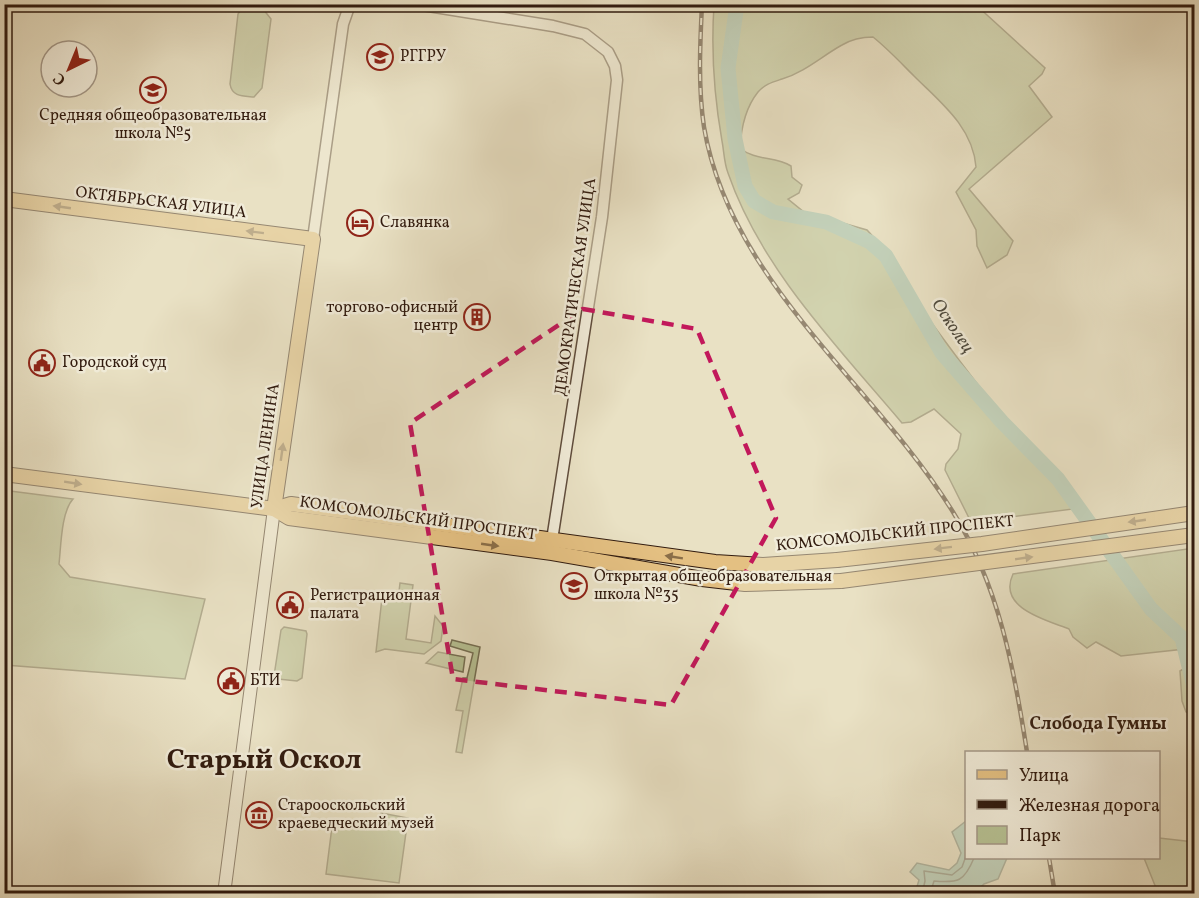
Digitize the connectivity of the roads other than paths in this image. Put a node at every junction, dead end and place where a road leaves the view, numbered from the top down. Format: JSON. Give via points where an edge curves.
{"nodes":[{"id":1,"x":350,"y":4,"type":"edge"},
{"id":2,"x":416,"y":4,"type":"edge"},
{"id":3,"x":4,"y":199,"type":"edge"},
{"id":4,"x":313,"y":239,"type":"junction"},
{"id":5,"x":8,"y":477,"type":"edge"},
{"id":6,"x":274,"y":509,"type":"junction"},
{"id":7,"x":1194,"y":513,"type":"edge"},
{"id":8,"x":1194,"y":535,"type":"edge"},
{"id":9,"x":552,"y":540,"type":"junction"},
{"id":10,"x":224,"y":894,"type":"edge"}],
"edges":[{"from":1,"to":4,"type":"street","name":"УЛИЦА ЛЕНИНА","via":[[343,24]]},
{"from":2,"to":9,"type":"street","name":"ДЕМОКРАТИЧЕСКАЯ УЛИЦА","via":[[585,34],[612,59],[617,80],[602,217]]},
{"from":4,"to":3,"type":"main road","name":"ОКТЯБРЬСКАЯ УЛИЦА","one_way":true},
{"from":6,"to":4,"type":"main road","name":"УЛИЦА ЛЕНИНА","one_way":true},
{"from":5,"to":6,"type":"main road","one_way":true},
{"from":6,"to":8,"type":"main road","name":"КОМСОМОЛЬСКИЙ ПРОСПЕКТ","one_way":true,"bridge":true,"via":[[289,518],[744,584],[841,581]]},
{"from":6,"to":9,"type":"main road","name":"КОМСОМОЛЬСКИЙ ПРОСПЕКТ","via":[[291,504]]},
{"from":6,"to":10,"type":"main road","name":"УЛИЦА ЛЕНИНА"},
{"from":7,"to":9,"type":"main road","name":"КОМСОМОЛЬСКИЙ ПРОСПЕКТ","one_way":true,"bridge":true,"via":[[982,544],[763,565]]}]}
